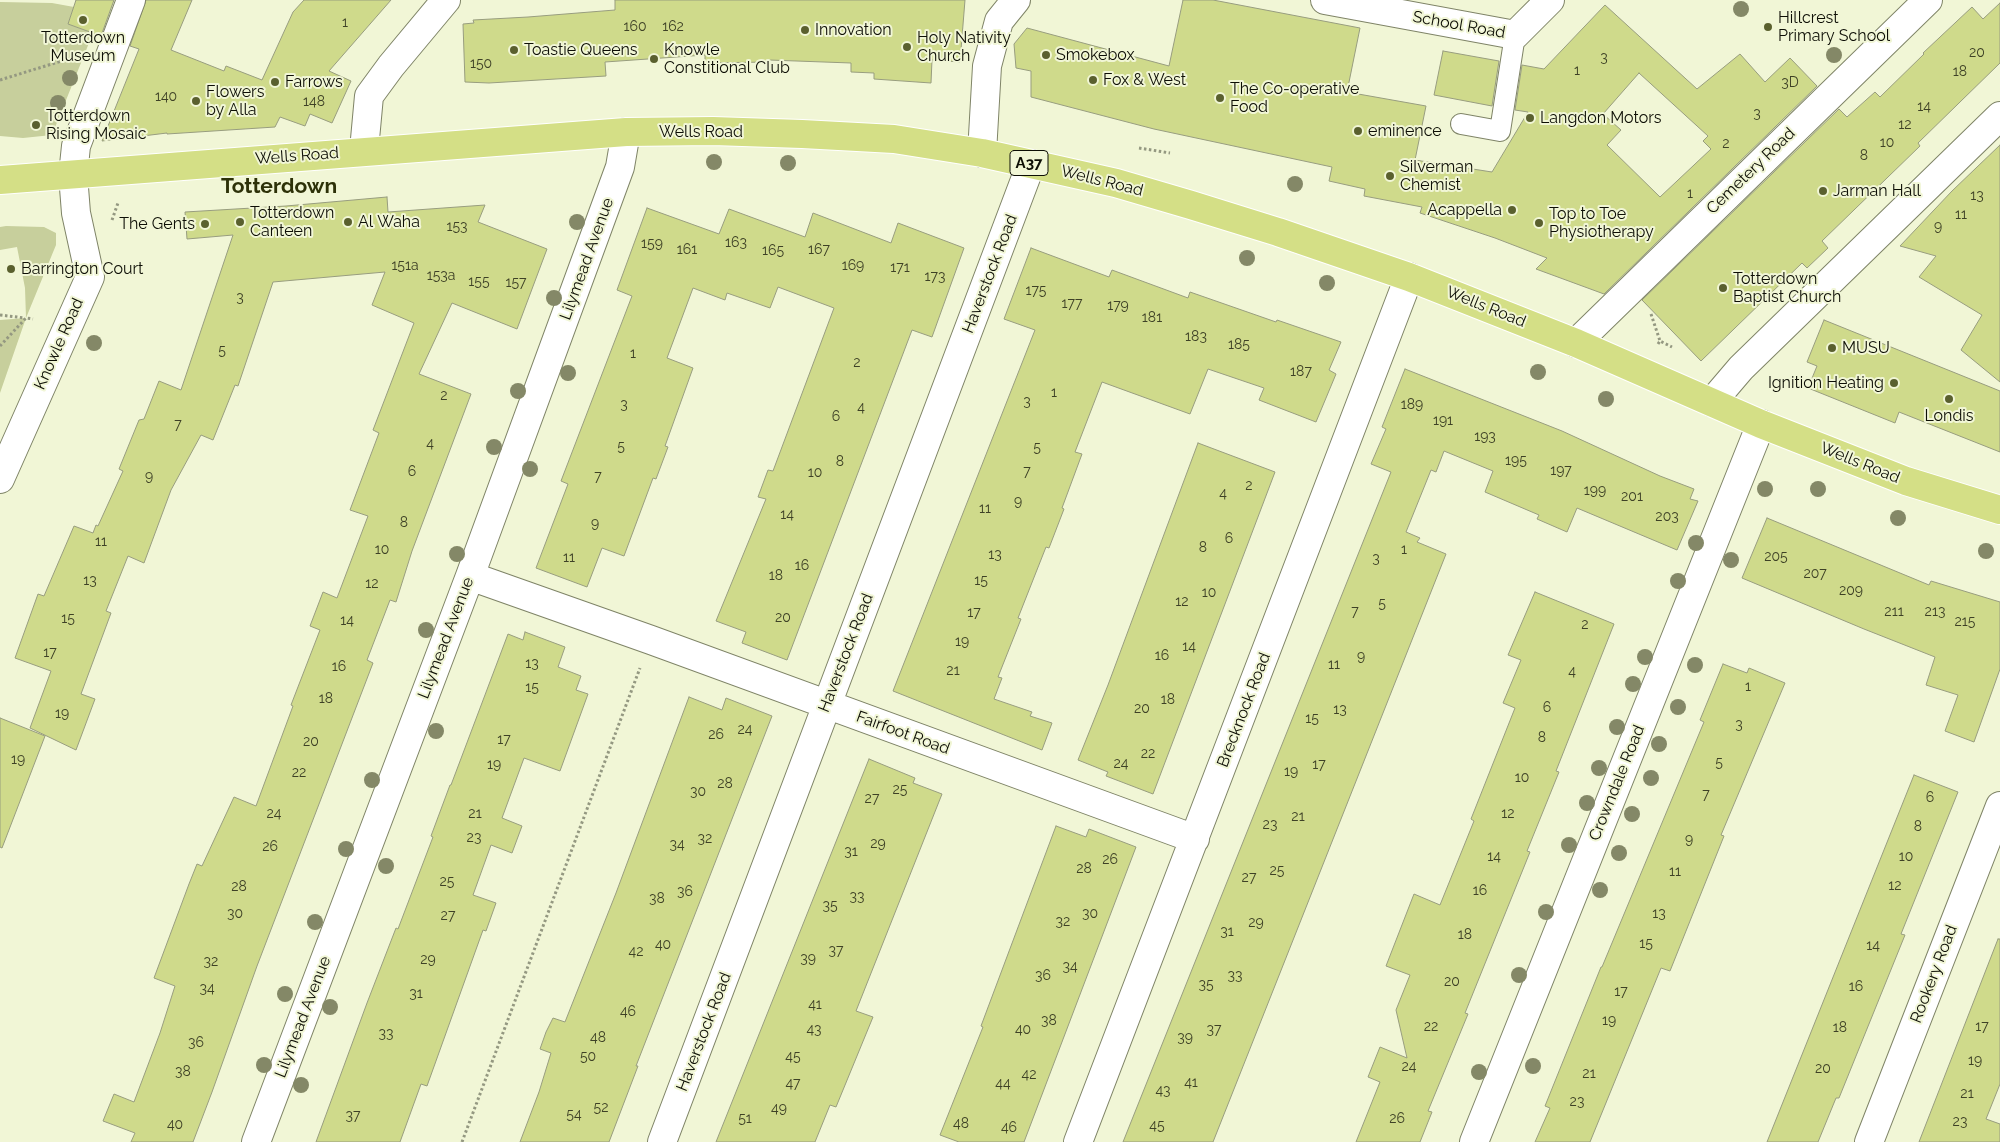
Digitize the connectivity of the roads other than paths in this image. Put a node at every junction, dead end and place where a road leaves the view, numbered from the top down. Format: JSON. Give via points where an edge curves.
{"nodes":[{"id":1,"x":131,"y":0,"type":"edge"},
{"id":2,"x":446,"y":0,"type":"edge"},
{"id":3,"x":1016,"y":0,"type":"edge"},
{"id":4,"x":1325,"y":0,"type":"edge"},
{"id":5,"x":1550,"y":0,"type":"edge"},
{"id":6,"x":1928,"y":0,"type":"edge"},
{"id":7,"x":1515,"y":35,"type":"junction"},
{"id":8,"x":2000,"y":116,"type":"edge"},
{"id":9,"x":1461,"y":124,"type":"dead end"},
{"id":10,"x":626,"y":132,"type":"junction"},
{"id":11,"x":364,"y":150,"type":"junction"},
{"id":12,"x":982,"y":153,"type":"junction"},
{"id":13,"x":1032,"y":164,"type":"junction"},
{"id":14,"x":73,"y":175,"type":"junction"},
{"id":15,"x":0,"y":180,"type":"edge"},
{"id":16,"x":1410,"y":277,"type":"junction"},
{"id":17,"x":1576,"y":343,"type":"junction"},
{"id":18,"x":1712,"y":402,"type":"junction"},
{"id":19,"x":1761,"y":424,"type":"junction"},
{"id":20,"x":6,"y":449,"type":"edge"},
{"id":21,"x":0,"y":478,"type":"edge"},
{"id":22,"x":2000,"y":510,"type":"edge"},
{"id":23,"x":470,"y":576,"type":"junction"},
{"id":24,"x":827,"y":705,"type":"junction"},
{"id":25,"x":2000,"y":806,"type":"edge"},
{"id":26,"x":1195,"y":839,"type":"junction"},
{"id":27,"x":256,"y":1142,"type":"edge"},
{"id":28,"x":662,"y":1142,"type":"edge"},
{"id":29,"x":1078,"y":1142,"type":"edge"},
{"id":30,"x":1474,"y":1142,"type":"edge"},
{"id":31,"x":1869,"y":1142,"type":"edge"}],
"edges":[{"from":1,"to":14,"type":"street","name":"Knowle Road","via":[[76,146]]},
{"from":2,"to":11,"type":"street","via":[[369,96]]},
{"from":3,"to":12,"type":"street","via":[[999,21],[987,66]]},
{"from":4,"to":7,"type":"street","name":"School Road"},
{"from":5,"to":7,"type":"street","name":"School Road"},
{"from":6,"to":17,"type":"street","name":"Cemetery Road"},
{"from":7,"to":9,"type":"lane","via":[[1500,131]]},
{"from":8,"to":18,"type":"street","via":[[1741,368]]},
{"from":10,"to":11,"type":"highway","name":"Wells Road","number":"A37"},
{"from":10,"to":12,"type":"highway","name":"Wells Road","number":"A37","via":[[713,131],[894,139]]},
{"from":10,"to":23,"type":"street","name":"Lilymead Avenue","via":[[620,167]]},
{"from":11,"to":14,"type":"highway","name":"Wells Road","number":"A37"},
{"from":12,"to":13,"type":"highway","name":"Wells Road","number":"A37"},
{"from":13,"to":16,"type":"highway","name":"Wells Road","number":"A37","via":[[1116,183],[1191,205]]},
{"from":13,"to":24,"type":"street","name":"Haverstock Road"},
{"from":14,"to":15,"type":"highway","name":"Wells Road","number":"A37"},
{"from":14,"to":20,"type":"street","name":"Knowle Road","via":[[76,213],[90,277]]},
{"from":16,"to":17,"type":"highway","name":"Wells Road","number":"A37"},
{"from":16,"to":26,"type":"street","name":"Brecknock Road"},
{"from":17,"to":18,"type":"highway","name":"Wells Road","number":"A37"},
{"from":18,"to":19,"type":"highway","name":"Wells Road","number":"A37"},
{"from":19,"to":22,"type":"highway","name":"Wells Road","number":"A37","via":[[1906,481]]},
{"from":19,"to":30,"type":"street","name":"Crowndale Road"},
{"from":20,"to":21,"type":"street","name":"Knowle Road"},
{"from":23,"to":24,"type":"street","name":"Fairfoot Road"},
{"from":23,"to":27,"type":"street","name":"Lilymead Avenue"},
{"from":24,"to":26,"type":"street","name":"Fairfoot Road"},
{"from":24,"to":28,"type":"street","name":"Haverstock Road"},
{"from":25,"to":31,"type":"street","name":"Rookery Road"},
{"from":26,"to":29,"type":"street","name":"Brecknock Road"}]}
